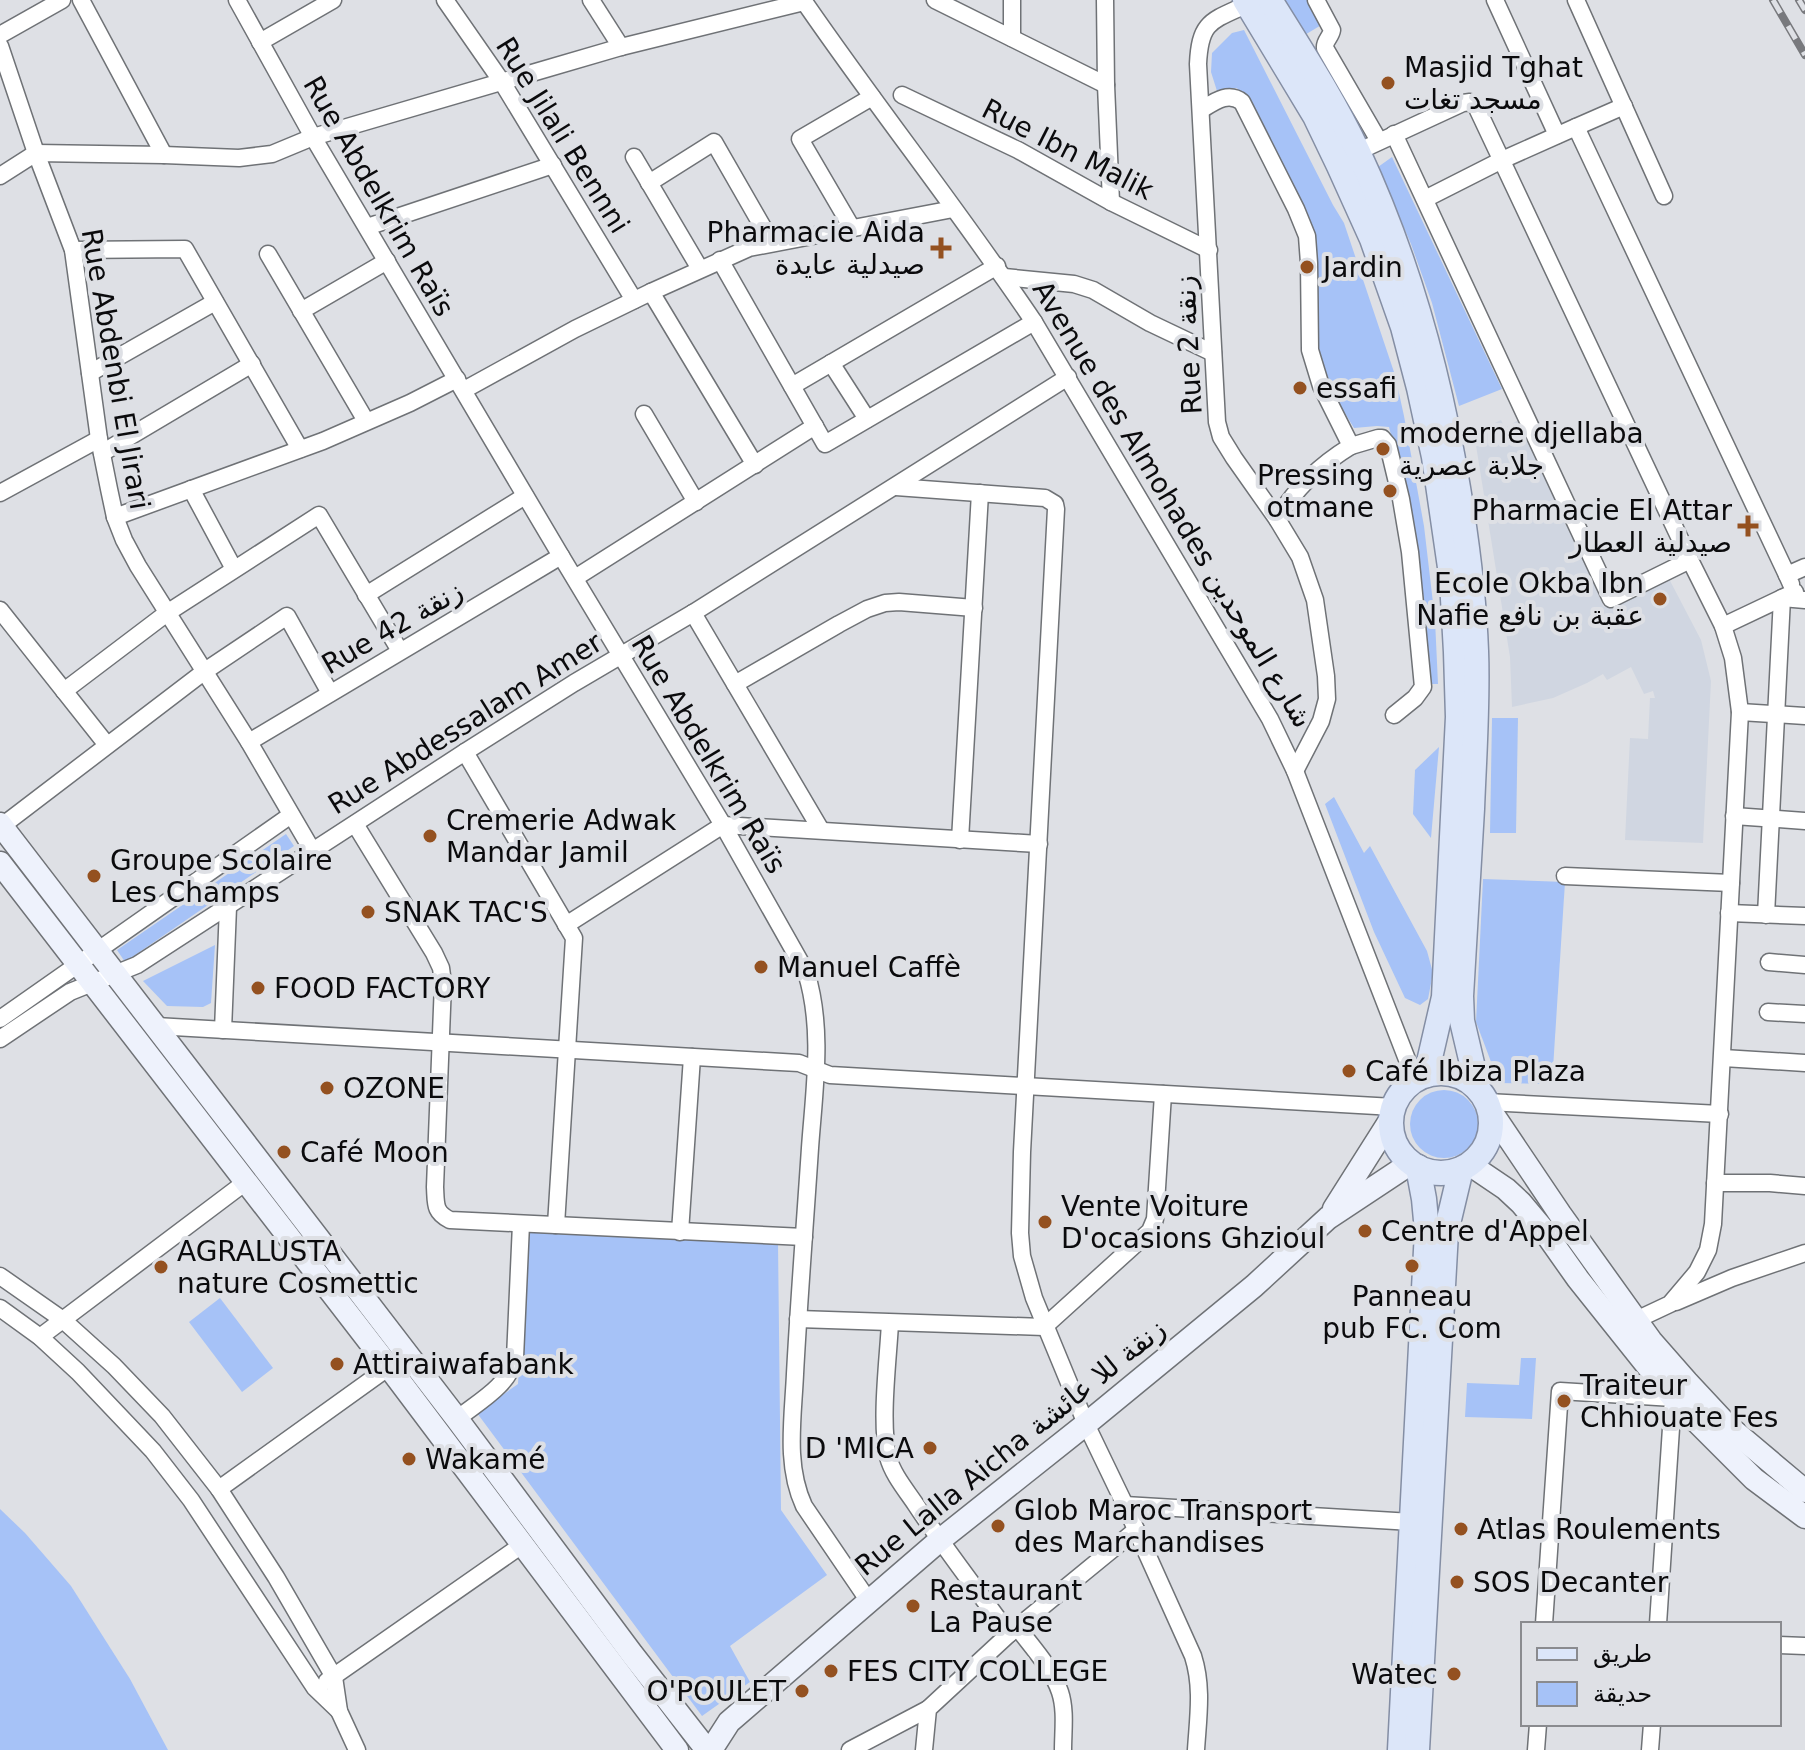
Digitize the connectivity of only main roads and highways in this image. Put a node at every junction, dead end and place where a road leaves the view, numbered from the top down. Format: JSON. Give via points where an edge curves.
{"nodes":[{"id":1,"x":1254,"y":1,"type":"edge"},
{"id":2,"x":1420,"y":1078,"type":"junction"},
{"id":3,"x":1485,"y":1101,"type":"junction"},
{"id":4,"x":1414,"y":1165,"type":"junction"},
{"id":5,"x":1465,"y":1166,"type":"junction"},
{"id":6,"x":1400,"y":1750,"type":"edge"},
{"id":7,"x":1417,"y":1750,"type":"edge"}],
"edges":[{"from":1,"to":2,"type":"main road","via":[[1372,239],[1403,327],[1434,457],[1452,581],[1458,717],[1444,997]]},
{"from":1,"to":3,"type":"main road","via":[[1377,142],[1390,229],[1438,381],[1469,567],[1476,651],[1461,996],[1462,1021]]},
{"from":2,"to":3,"type":"main road","via":[[1445,1073],[1463,1077]]},
{"from":2,"to":4,"type":"main road","via":[[1399,1095],[1392,1113],[1395,1141]]},
{"from":3,"to":5,"type":"main road","via":[[1491,1121],[1487,1140]]},
{"from":4,"to":5,"type":"main road","via":[[1444,1172]]},
{"from":4,"to":6,"type":"main road","via":[[1427,1231]]},
{"from":5,"to":7,"type":"main road","via":[[1446,1232]]}]}
